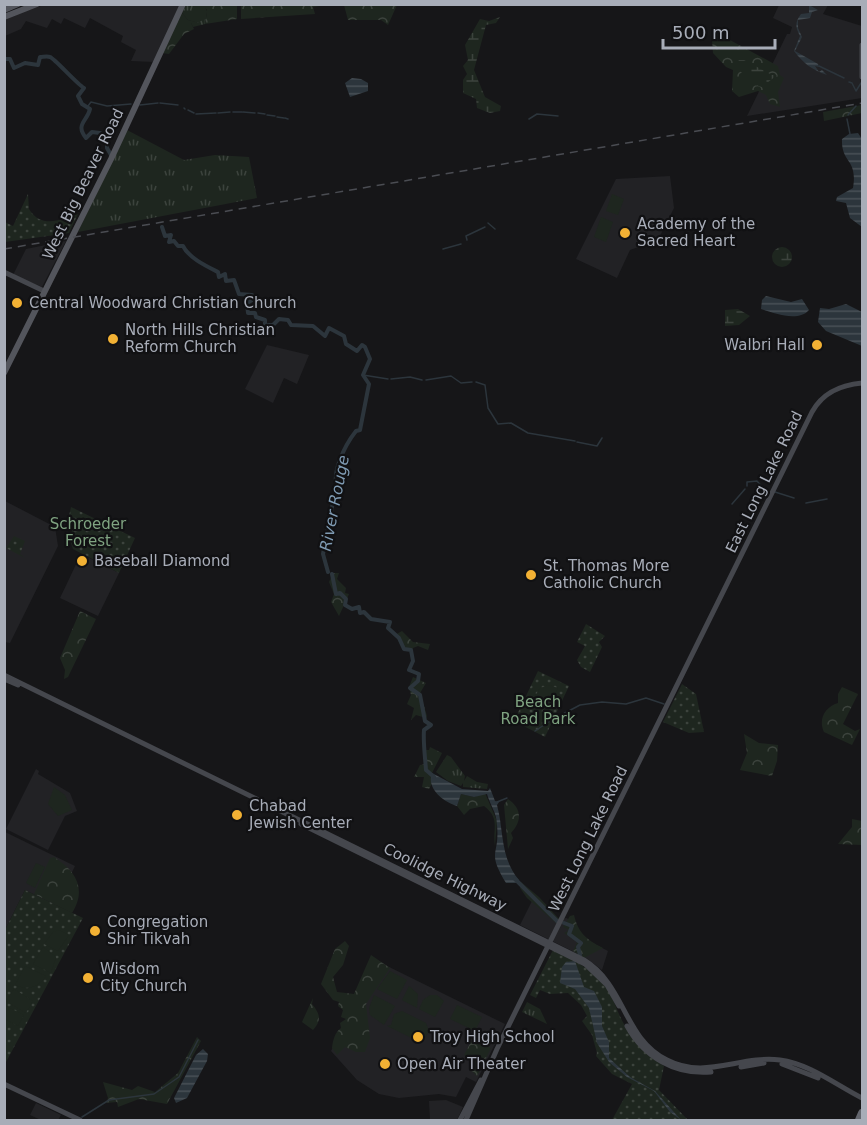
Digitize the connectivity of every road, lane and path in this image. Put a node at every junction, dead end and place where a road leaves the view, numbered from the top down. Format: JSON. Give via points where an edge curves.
{"nodes":[{"id":1,"x":18,"y":4,"type":"edge"},
{"id":2,"x":183,"y":4,"type":"edge"},
{"id":3,"x":37,"y":5,"type":"edge"},
{"id":4,"x":4,"y":10,"type":"edge"},
{"id":5,"x":4,"y":17,"type":"edge"},
{"id":6,"x":862,"y":45,"type":"edge"},
{"id":7,"x":862,"y":77,"type":"edge"},
{"id":8,"x":4,"y":272,"type":"edge"},
{"id":9,"x":44,"y":291,"type":"junction"},
{"id":10,"x":4,"y":373,"type":"edge"},
{"id":11,"x":862,"y":383,"type":"edge"},
{"id":12,"x":710,"y":617,"type":"joint"},
{"id":13,"x":6,"y":678,"type":"edge"},
{"id":14,"x":550,"y":944,"type":"junction"},
{"id":15,"x":4,"y":1084,"type":"edge"},
{"id":16,"x":479,"y":1086,"type":"junction"},
{"id":17,"x":862,"y":1098,"type":"edge"},
{"id":18,"x":862,"y":1113,"type":"edge"},
{"id":19,"x":80,"y":1120,"type":"edge"},
{"id":20,"x":460,"y":1120,"type":"edge"},
{"id":21,"x":466,"y":1120,"type":"edge"},
{"id":22,"x":859,"y":1120,"type":"edge"}],
"edges":[{"from":1,"to":4,"type":"main road"},
{"from":2,"to":9,"type":"main road","name":"West Big Beaver Road"},
{"from":3,"to":5,"type":"main road"},
{"from":6,"to":7,"type":"main road"},
{"from":8,"to":9,"type":"main road"},
{"from":9,"to":10,"type":"main road","name":"West Big Beaver Road"},
{"from":11,"to":12,"type":"main road","name":"East Long Lake Road","via":[[835,389],[815,405]]},
{"from":12,"to":14,"type":"main road","name":"West Long Lake Road"},
{"from":13,"to":14,"type":"main road","name":"Coolidge Highway"},
{"from":14,"to":16,"type":"main road","name":"West Long Lake Road"},
{"from":14,"to":17,"type":"main road","name":"Coolidge Highway","via":[[602,979],[636,1040],[668,1065],[706,1073],[778,1063]]},
{"from":15,"to":19,"type":"main road"},
{"from":16,"to":20,"type":"main road","name":"West Long Lake Road"},
{"from":16,"to":21,"type":"main road","name":"West Long Lake Road"},
{"from":18,"to":22,"type":"highway"}]}
